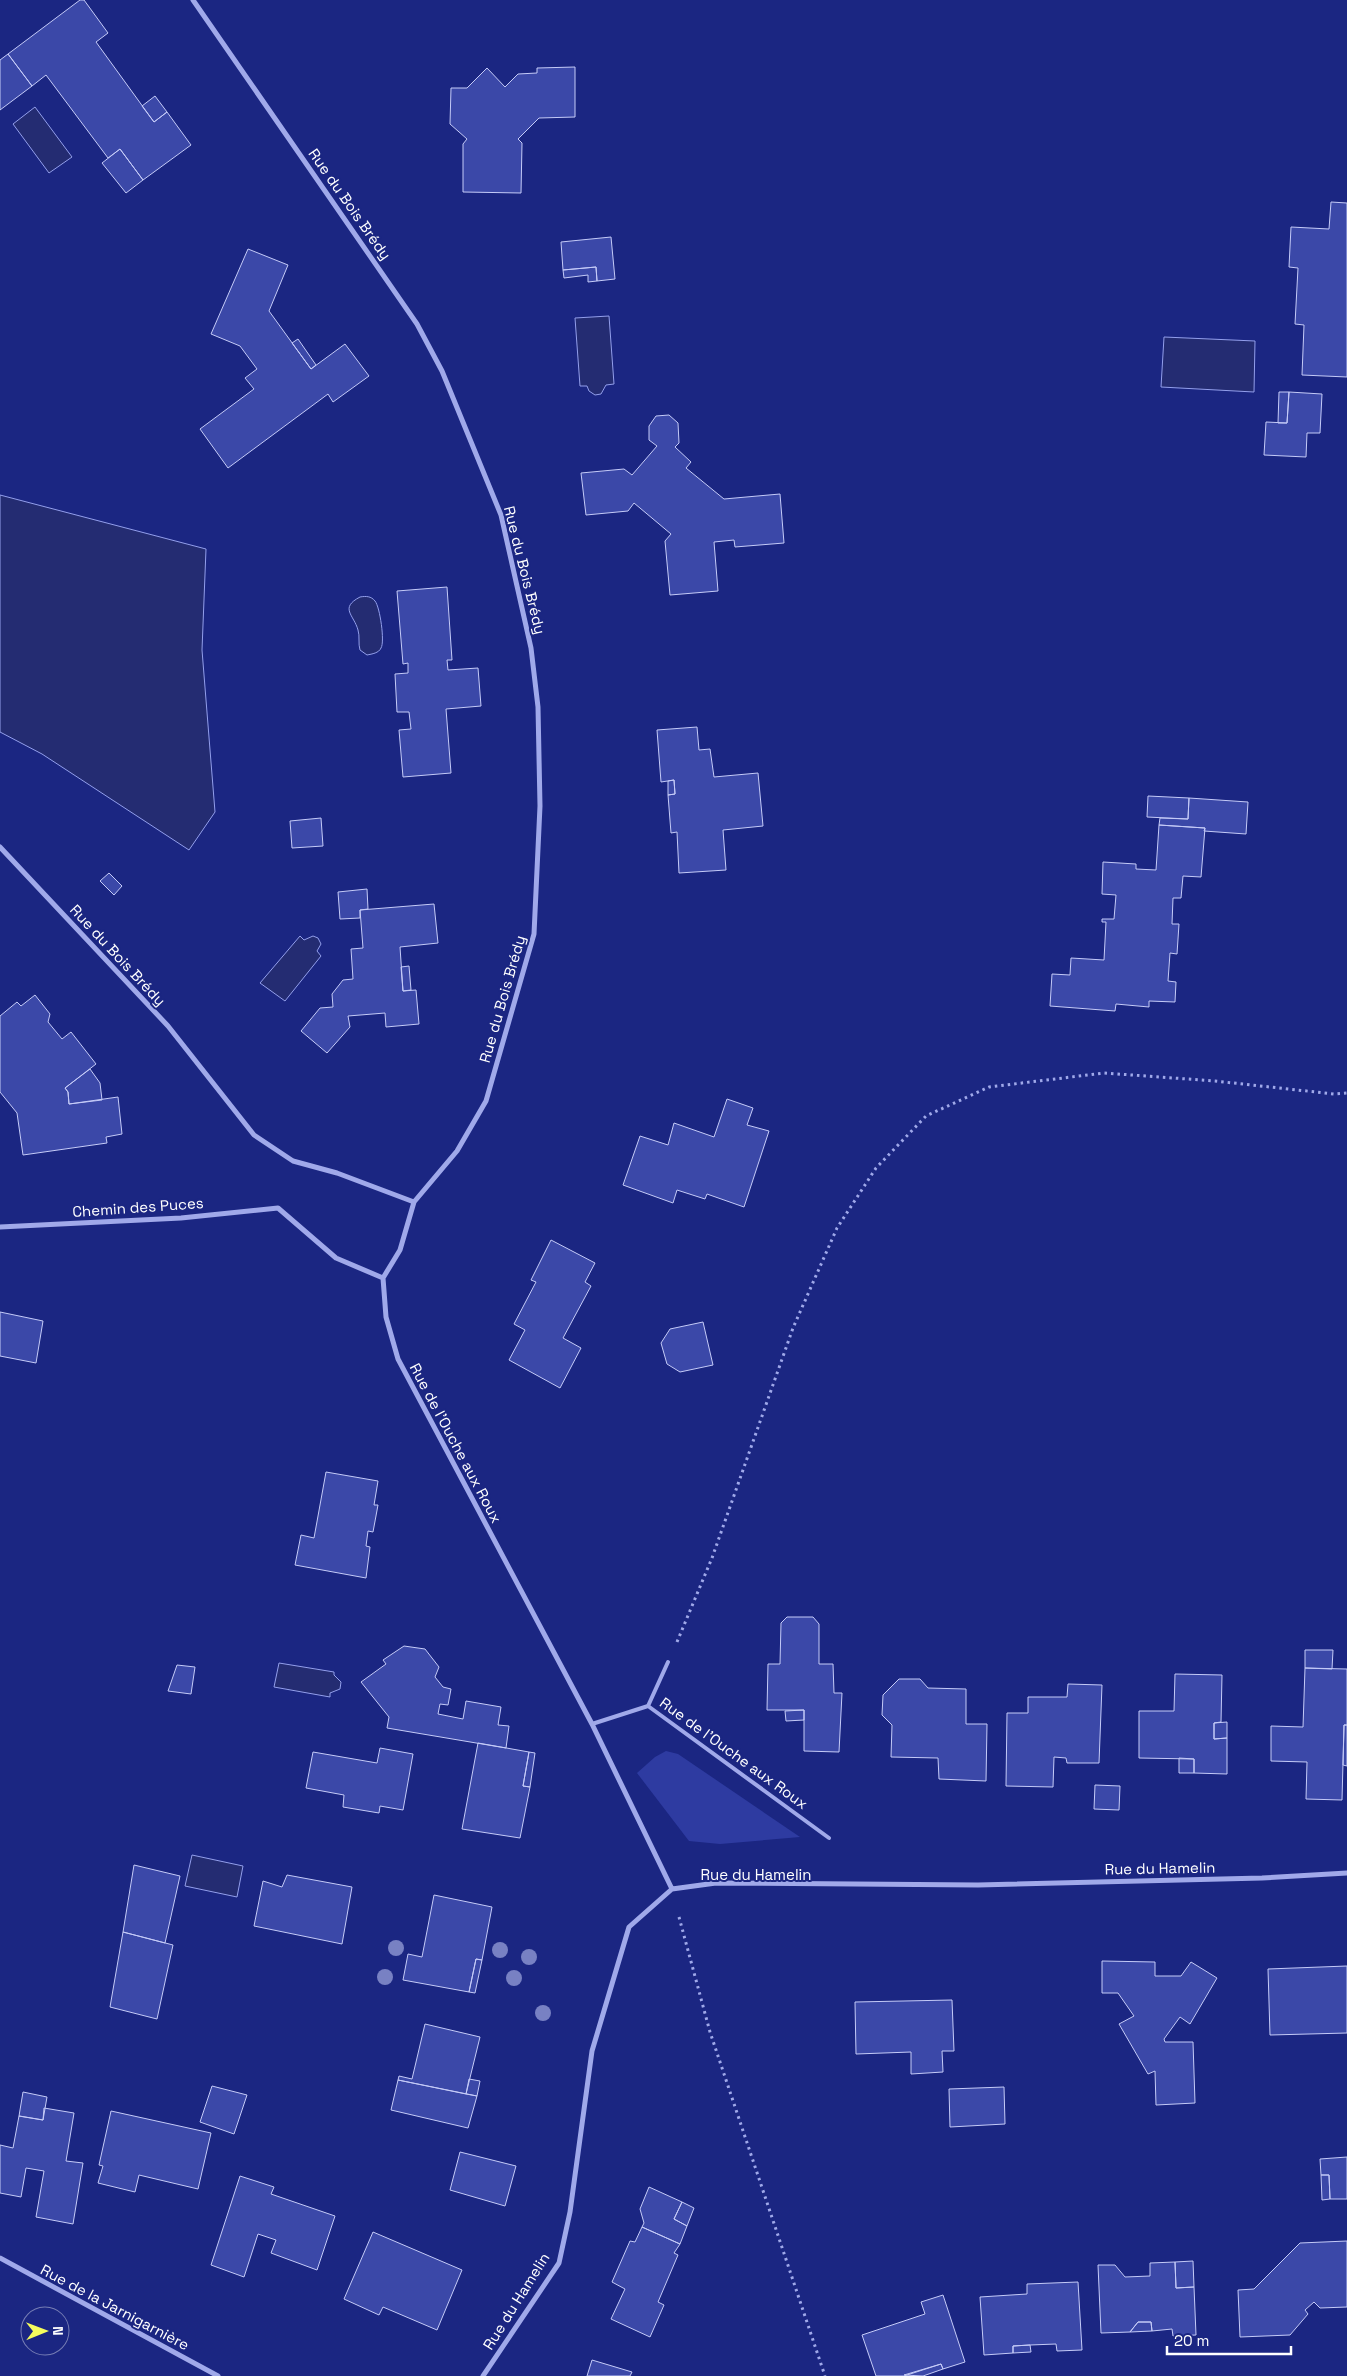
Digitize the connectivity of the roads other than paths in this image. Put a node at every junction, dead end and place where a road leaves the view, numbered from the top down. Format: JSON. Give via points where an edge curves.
{"nodes":[{"id":1,"x":192,"y":0,"type":"edge"},
{"id":2,"x":0,"y":848,"type":"edge"},
{"id":3,"x":414,"y":1202,"type":"junction"},
{"id":4,"x":0,"y":1227,"type":"edge"},
{"id":5,"x":383,"y":1278,"type":"junction"},
{"id":6,"x":668,"y":1662,"type":"road end"},
{"id":7,"x":648,"y":1706,"type":"junction"},
{"id":8,"x":592,"y":1724,"type":"junction"},
{"id":9,"x":829,"y":1838,"type":"dead end"},
{"id":10,"x":1347,"y":1873,"type":"edge"},
{"id":11,"x":672,"y":1889,"type":"junction"},
{"id":12,"x":0,"y":2258,"type":"edge"},
{"id":13,"x":218,"y":2376,"type":"edge"},
{"id":14,"x":483,"y":2376,"type":"edge"}],
"edges":[{"from":1,"to":3,"type":"street","name":"Rue du Bois Brédy","via":[[417,324],[442,371],[501,515],[531,648],[538,707],[540,806],[534,934],[486,1101],[457,1151]]},
{"from":2,"to":3,"type":"street","name":"Rue du Bois Brédy","via":[[168,1026],[254,1135],[293,1161],[337,1173]]},
{"from":3,"to":5,"type":"street","name":"Rue du Bois Brédy","via":[[400,1250]]},
{"from":4,"to":5,"type":"street","name":"Chemin des Puces","via":[[181,1218],[278,1208],[336,1258]]},
{"from":5,"to":8,"type":"street","name":"Rue de l'Ouche aux Roux","via":[[386,1317],[398,1360]]},
{"from":6,"to":7,"type":"lane"},
{"from":7,"to":8,"type":"lane","name":"Rue de l'Ouche aux Roux"},
{"from":7,"to":9,"type":"lane","name":"Rue de l'Ouche aux Roux"},
{"from":8,"to":11,"type":"street","name":"Rue de l'Ouche aux Roux"},
{"from":10,"to":11,"type":"street","name":"Rue du Hamelin","via":[[978,1885],[716,1884]]},
{"from":11,"to":14,"type":"street","name":"Rue du Hamelin","via":[[629,1927],[592,2050],[570,2212],[559,2263]]},
{"from":12,"to":13,"type":"street","name":"Rue de la Jarnigarnière"}]}
